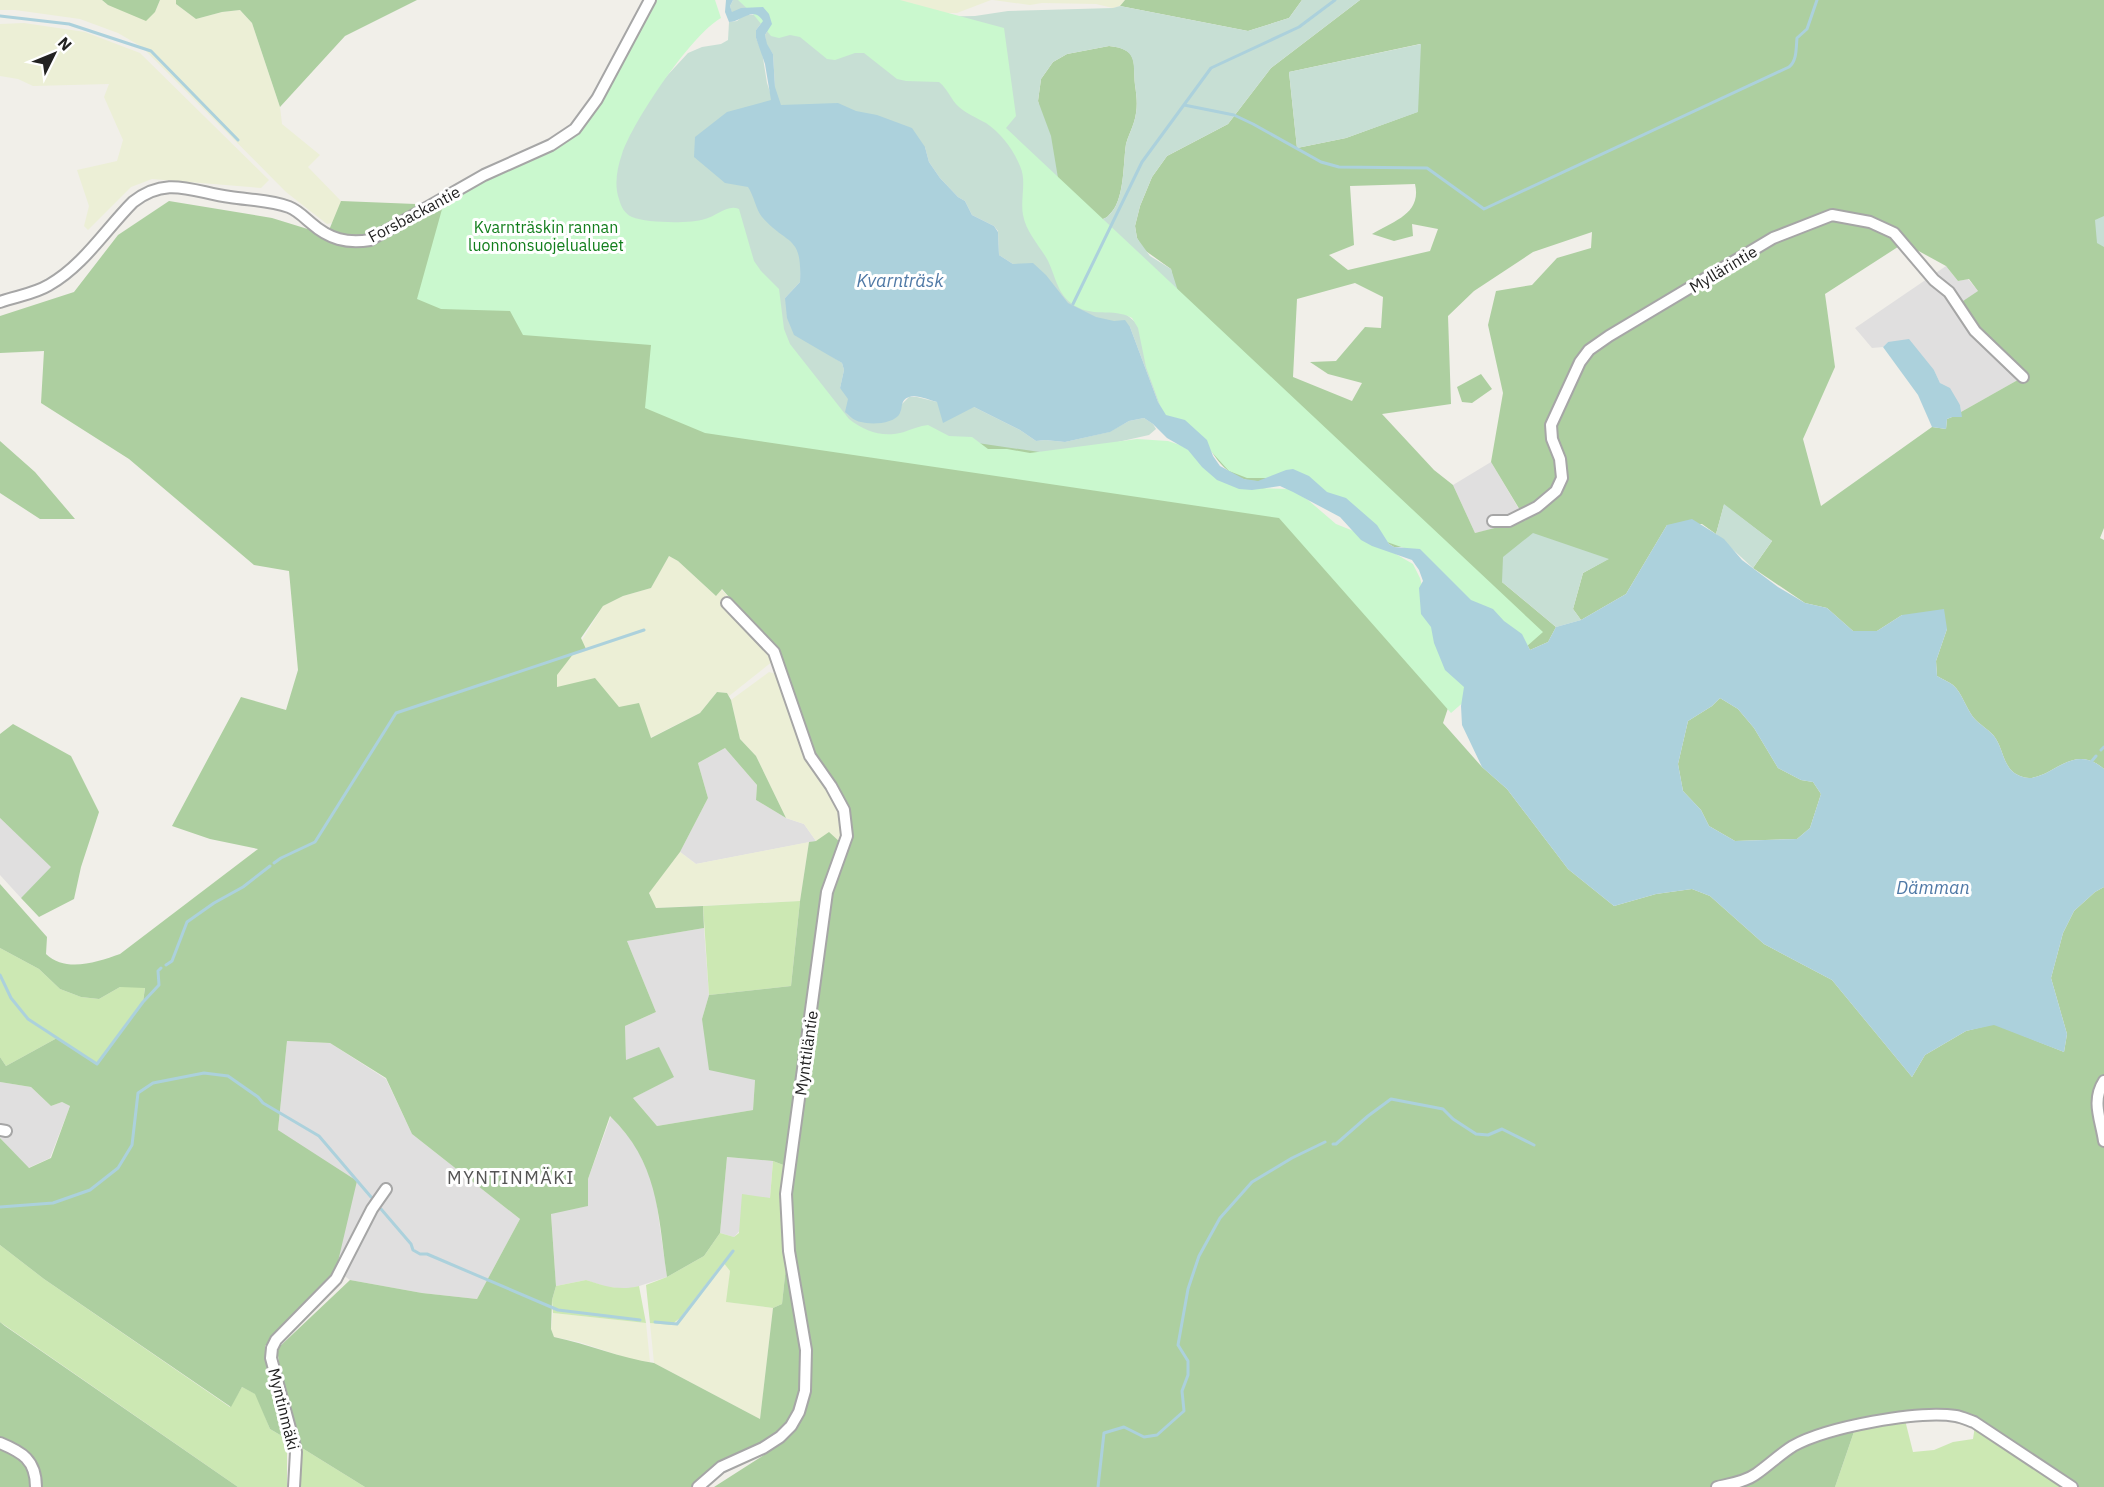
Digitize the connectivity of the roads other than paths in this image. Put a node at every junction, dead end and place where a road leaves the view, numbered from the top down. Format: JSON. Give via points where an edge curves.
{"nodes":[{"id":1,"x":650,"y":0,"type":"edge"},
{"id":2,"x":0,"y":302,"type":"edge"},
{"id":3,"x":2023,"y":377,"type":"dead end"},
{"id":4,"x":1493,"y":521,"type":"dead end"},
{"id":5,"x":728,"y":603,"type":"dead end"},
{"id":6,"x":2104,"y":1081,"type":"edge"},
{"id":7,"x":2104,"y":1141,"type":"edge"},
{"id":8,"x":386,"y":1189,"type":"dead end"},
{"id":9,"x":0,"y":1443,"type":"edge"},
{"id":10,"x":36,"y":1487,"type":"edge"},
{"id":11,"x":294,"y":1487,"type":"edge"},
{"id":12,"x":698,"y":1487,"type":"edge"},
{"id":13,"x":1717,"y":1487,"type":"edge"},
{"id":14,"x":2072,"y":1487,"type":"edge"}],
"edges":[{"from":1,"to":2,"type":"street","name":"Forsbackantie","via":[[597,99],[575,129],[370,240],[337,240],[298,212],[276,203],[194,188],[163,187],[133,202],[82,258],[51,284],[35,293]]},
{"from":3,"to":4,"type":"street","name":"Myllärintie","via":[[1975,331],[1949,292],[1894,233],[1870,222],[1833,215],[1773,238],[1589,350],[1551,425],[1562,478],[1556,491],[1528,512],[1509,521]]},
{"from":5,"to":12,"type":"street","name":"Mynttiläntie","via":[[774,652],[810,756],[843,810],[848,836],[827,892],[786,1194],[789,1251],[806,1350],[805,1391],[799,1412],[780,1437],[721,1467]]},
{"from":6,"to":7,"type":"street","via":[[2097,1102]]},
{"from":8,"to":11,"type":"street","name":"Myntinmäki","via":[[344,1268],[272,1348],[296,1452]]},
{"from":9,"to":10,"type":"street","via":[[28,1459]]},
{"from":13,"to":14,"type":"street","via":[[1743,1481],[1780,1454],[1831,1431],[1922,1415],[1956,1416],[1974,1422]]}]}
